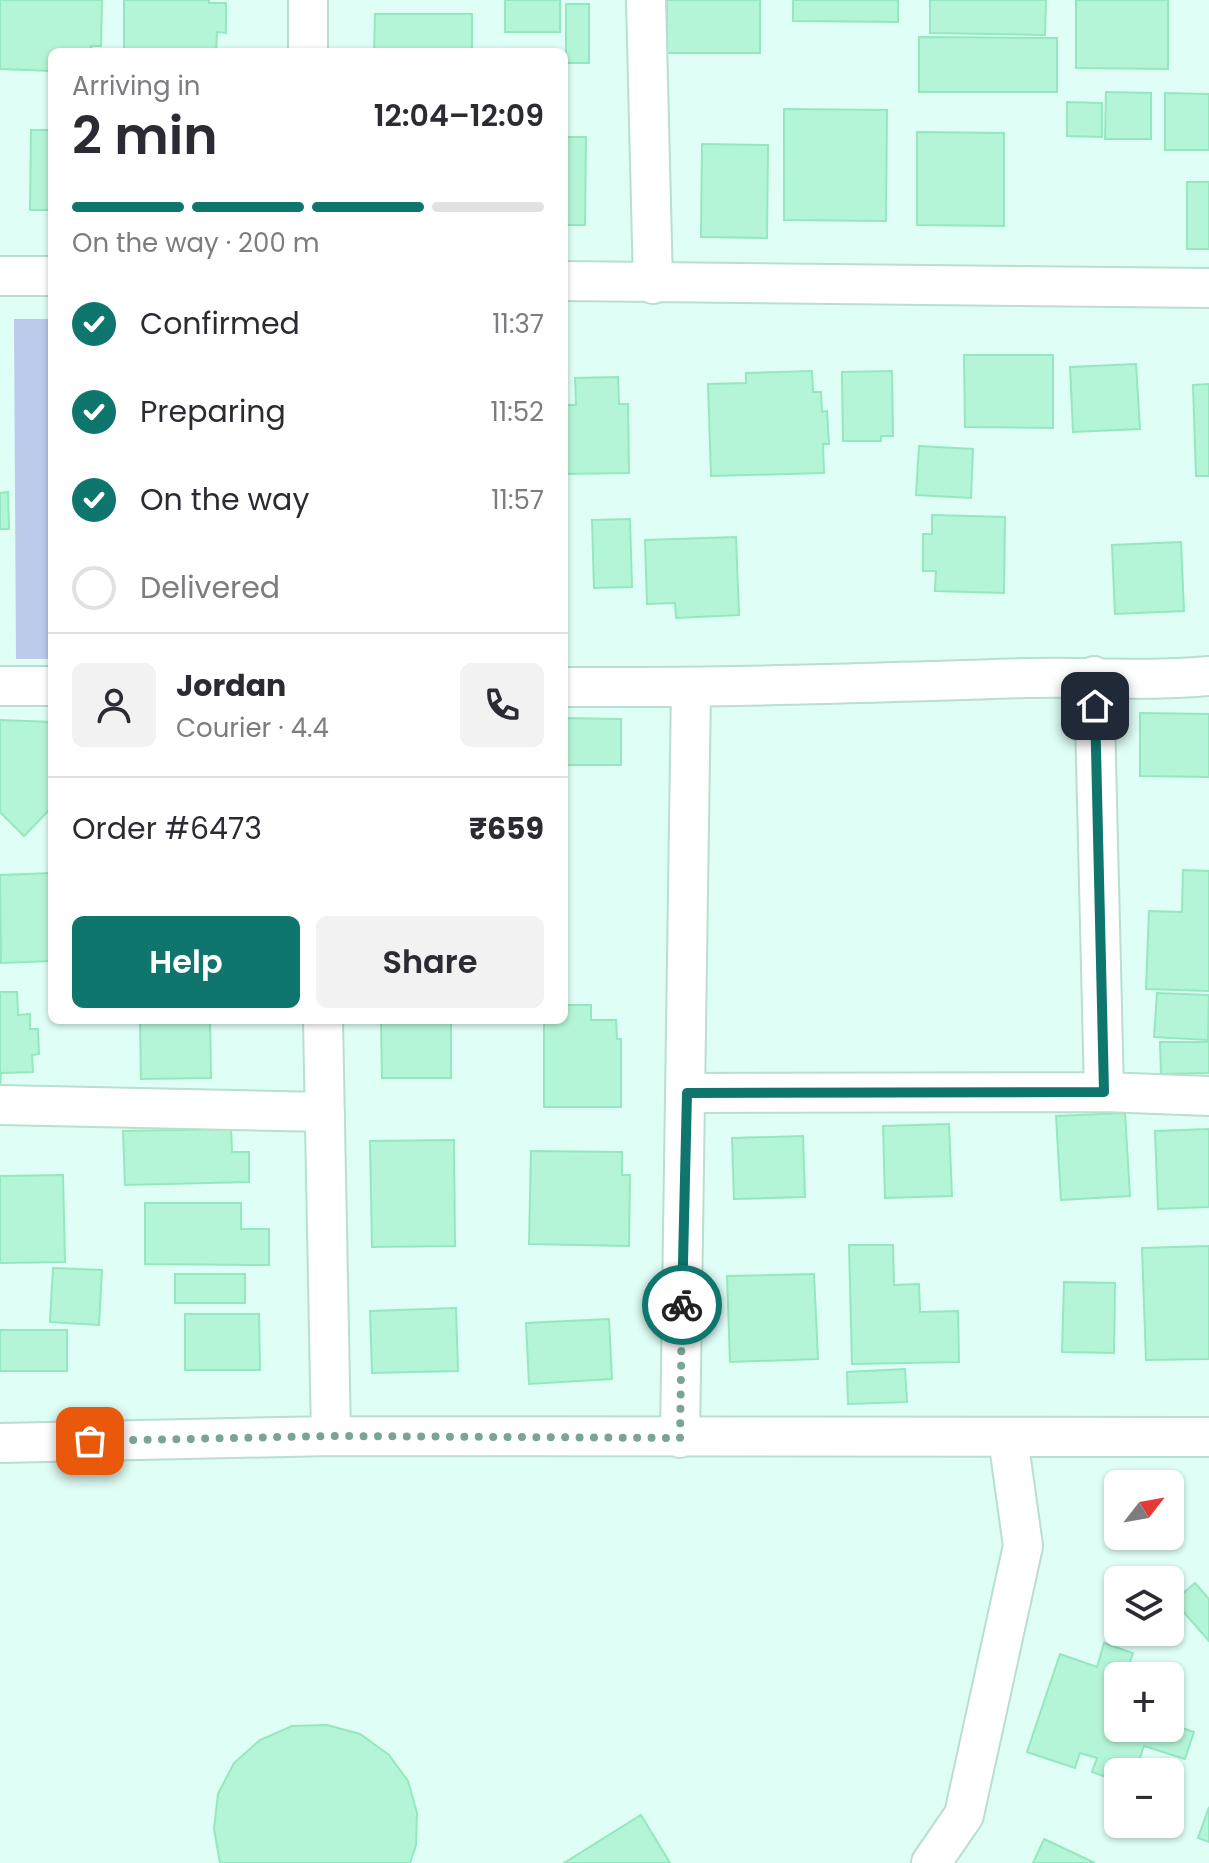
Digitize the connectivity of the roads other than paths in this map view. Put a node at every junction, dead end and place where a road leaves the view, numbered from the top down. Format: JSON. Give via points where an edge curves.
{"nodes":[{"id":1,"x":308,"y":0,"type":"edge"},
{"id":2,"x":646,"y":0,"type":"edge"},
{"id":3,"x":308,"y":48,"type":"edge"},
{"id":4,"x":0,"y":276,"type":"edge"},
{"id":5,"x":48,"y":276,"type":"edge"},
{"id":6,"x":568,"y":281,"type":"edge"},
{"id":7,"x":653,"y":284,"type":"junction"},
{"id":8,"x":1209,"y":288,"type":"edge"},
{"id":9,"x":1094,"y":676,"type":"junction"},
{"id":10,"x":1209,"y":676,"type":"edge"},
{"id":11,"x":0,"y":686,"type":"edge"},
{"id":12,"x":48,"y":686,"type":"edge"},
{"id":13,"x":568,"y":687,"type":"edge"},
{"id":14,"x":691,"y":688,"type":"junction"},
{"id":15,"x":323,"y":1024,"type":"edge"},
{"id":16,"x":1104,"y":1092,"type":"junction"},
{"id":17,"x":687,"y":1093,"type":"junction"},
{"id":18,"x":1209,"y":1096,"type":"edge"},
{"id":19,"x":0,"y":1105,"type":"edge"},
{"id":20,"x":325,"y":1112,"type":"junction"},
{"id":21,"x":331,"y":1436,"type":"junction"},
{"id":22,"x":1209,"y":1437,"type":"edge"},
{"id":23,"x":680,"y":1438,"type":"junction"},
{"id":24,"x":1008,"y":1438,"type":"junction"},
{"id":25,"x":0,"y":1443,"type":"edge"},
{"id":26,"x":931,"y":1863,"type":"edge"}],
"edges":[{"from":1,"to":3,"type":"street"},
{"from":2,"to":7,"type":"street"},
{"from":4,"to":5,"type":"street"},
{"from":6,"to":7,"type":"street"},
{"from":7,"to":8,"type":"street"},
{"from":9,"to":10,"type":"street"},
{"from":9,"to":14,"type":"street"},
{"from":9,"to":16,"type":"street"},
{"from":11,"to":12,"type":"street"},
{"from":13,"to":14,"type":"street"},
{"from":14,"to":17,"type":"street"},
{"from":15,"to":20,"type":"street"},
{"from":16,"to":17,"type":"street"},
{"from":16,"to":18,"type":"street"},
{"from":17,"to":23,"type":"street"},
{"from":19,"to":20,"type":"street"},
{"from":20,"to":21,"type":"street"},
{"from":21,"to":23,"type":"street"},
{"from":21,"to":25,"type":"street"},
{"from":22,"to":24,"type":"street"},
{"from":23,"to":24,"type":"street"},
{"from":24,"to":26,"type":"street","via":[[1023,1546],[964,1815]]}]}
